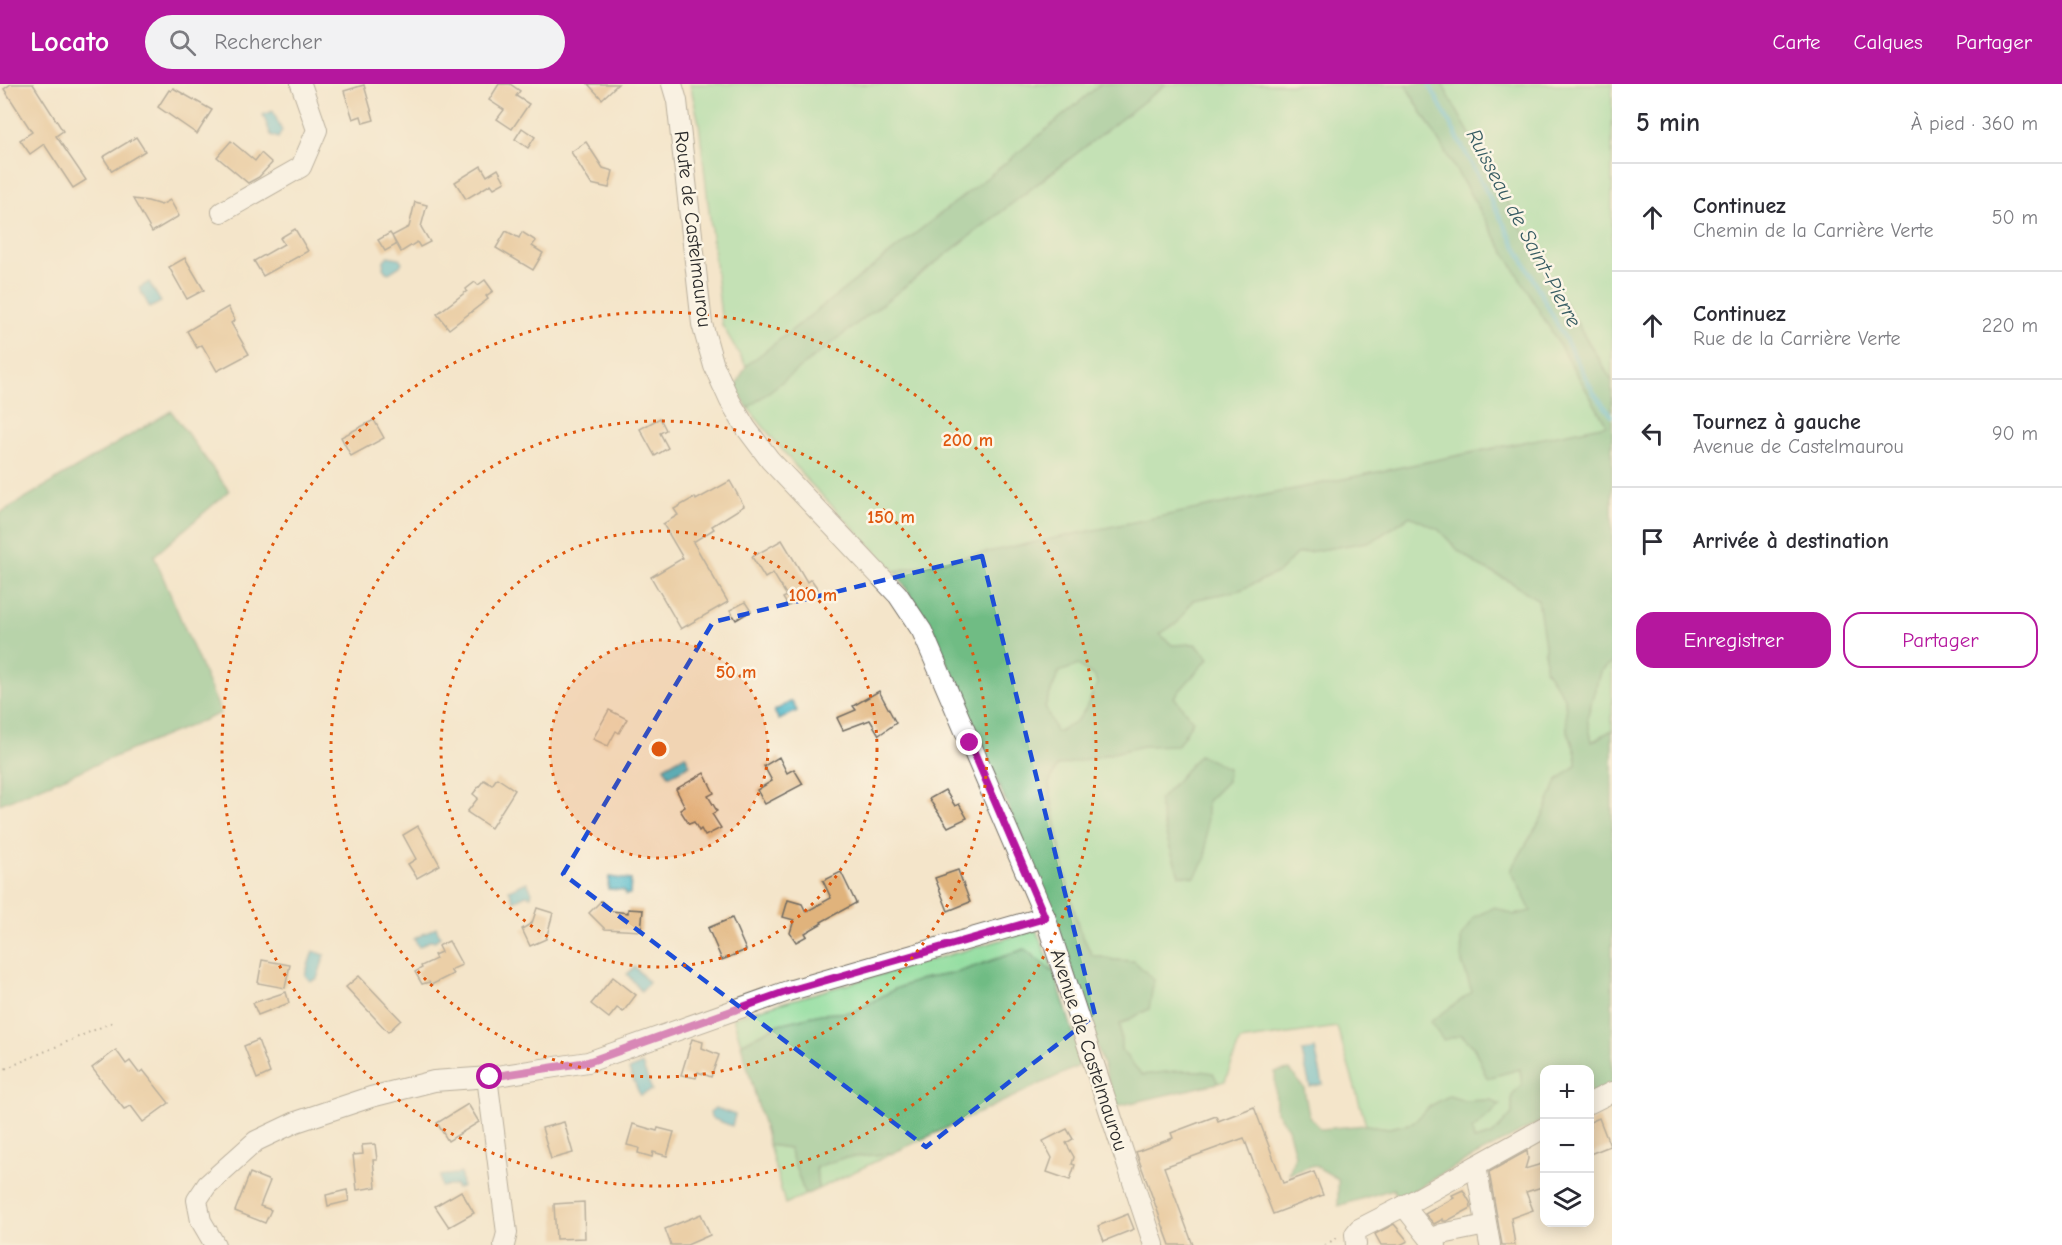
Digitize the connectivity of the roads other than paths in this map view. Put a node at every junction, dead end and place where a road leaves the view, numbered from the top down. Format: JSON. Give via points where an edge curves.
{"nodes":[{"id":1,"x":301,"y":84,"type":"edge"},
{"id":2,"x":672,"y":84,"type":"edge"},
{"id":3,"x":222,"y":212,"type":"dead end"},
{"id":4,"x":898,"y":595,"type":"joint"},
{"id":5,"x":1045,"y":918,"type":"junction"},
{"id":6,"x":487,"y":1077,"type":"junction"},
{"id":7,"x":1612,"y":1092,"type":"edge"},
{"id":8,"x":1594,"y":1102,"type":"edge"},
{"id":9,"x":1540,"y":1131,"type":"edge"},
{"id":10,"x":1476,"y":1166,"type":"junction"},
{"id":11,"x":1404,"y":1206,"type":"junction"},
{"id":12,"x":1486,"y":1225,"type":"junction"},
{"id":13,"x":1433,"y":1242,"type":"edge"},
{"id":14,"x":215,"y":1245,"type":"edge"},
{"id":15,"x":504,"y":1245,"type":"edge"},
{"id":16,"x":1154,"y":1245,"type":"edge"},
{"id":17,"x":1356,"y":1245,"type":"edge"},
{"id":18,"x":1490,"y":1245,"type":"edge"}],
"edges":[{"from":1,"to":3,"type":"street","via":[[317,130],[301,167]]},
{"from":2,"to":4,"type":"street","name":"Route de Castelmaurou","via":[[702,324],[714,366],[746,428],[770,460]]},
{"from":4,"to":5,"type":"street","name":"Avenue de Castelmaurou","via":[[922,631]]},
{"from":5,"to":6,"type":"street","via":[[788,991],[588,1062]]},
{"from":5,"to":16,"type":"street","name":"Avenue de Castelmaurou"},
{"from":6,"to":14,"type":"street","via":[[434,1081],[371,1097],[296,1122],[256,1141],[196,1200],[201,1221]]},
{"from":6,"to":15,"type":"street","via":[[507,1233]]},
{"from":7,"to":8,"type":"street"},
{"from":9,"to":10,"type":"street"},
{"from":10,"to":11,"type":"street"},
{"from":10,"to":12,"type":"street"},
{"from":11,"to":13,"type":"street"},
{"from":11,"to":17,"type":"street","via":[[1359,1229],[1355,1234]]},
{"from":12,"to":13,"type":"street","via":[[1442,1234]]},
{"from":12,"to":18,"type":"street"}]}
